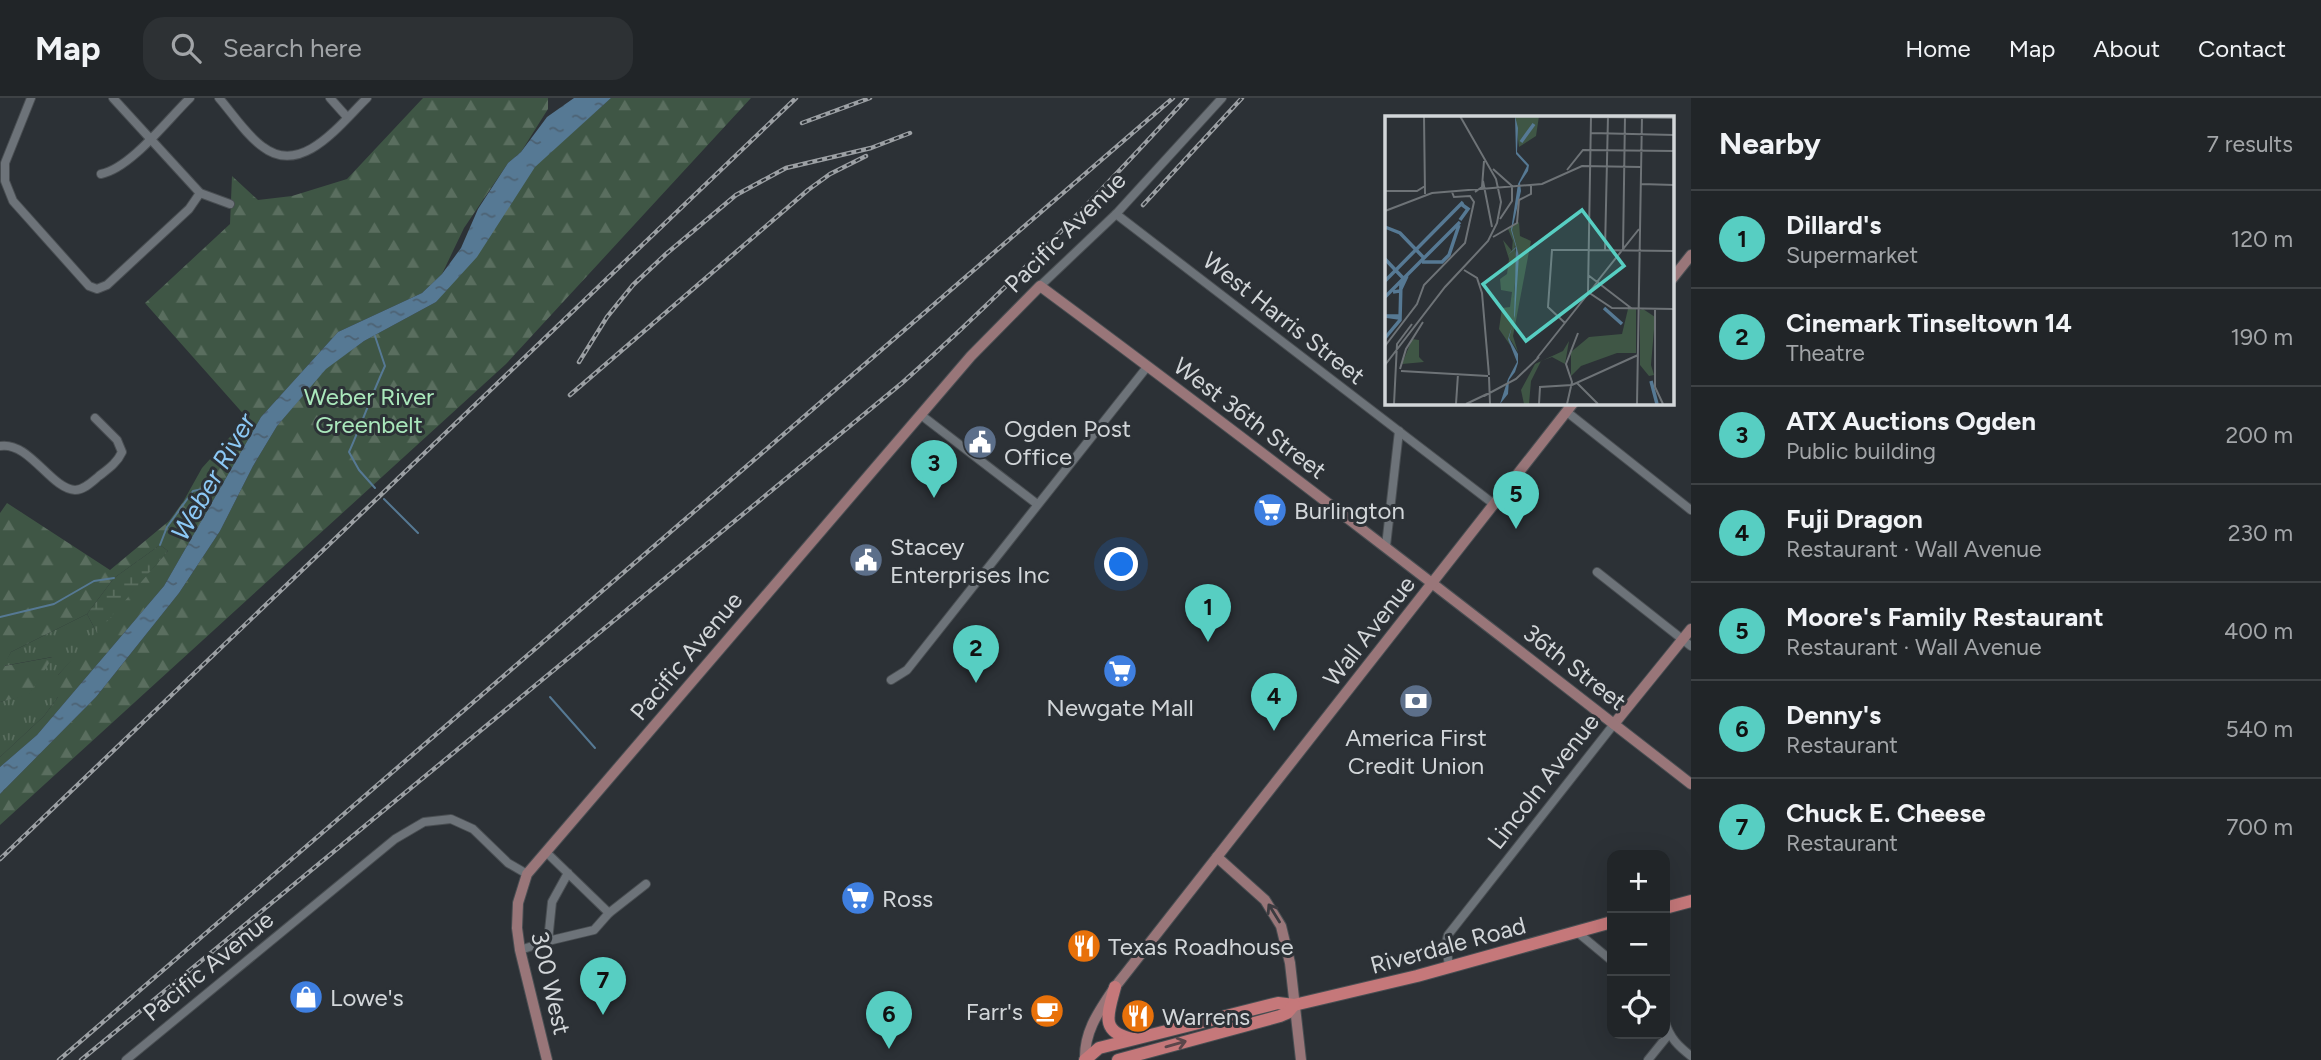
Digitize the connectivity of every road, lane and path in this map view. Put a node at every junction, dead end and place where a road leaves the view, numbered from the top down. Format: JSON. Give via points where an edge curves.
{"nodes":[{"id":1,"x":31,"y":98,"type":"edge"},
{"id":2,"x":113,"y":98,"type":"edge"},
{"id":3,"x":190,"y":98,"type":"edge"},
{"id":4,"x":219,"y":98,"type":"edge"},
{"id":5,"x":330,"y":98,"type":"edge"},
{"id":6,"x":367,"y":98,"type":"edge"},
{"id":7,"x":1222,"y":98,"type":"edge"},
{"id":8,"x":347,"y":117,"type":"junction"},
{"id":9,"x":150,"y":139,"type":"junction"},
{"id":10,"x":101,"y":174,"type":"dead end"},
{"id":11,"x":200,"y":193,"type":"junction"},
{"id":12,"x":230,"y":204,"type":"dead end"},
{"id":13,"x":1116,"y":214,"type":"junction"},
{"id":14,"x":1691,"y":255,"type":"edge"},
{"id":15,"x":1674,"y":276,"type":"edge"},
{"id":16,"x":1040,"y":286,"type":"junction"},
{"id":17,"x":1147,"y":367,"type":"junction"},
{"id":18,"x":1573,"y":404,"type":"edge"},
{"id":19,"x":1567,"y":412,"type":"junction"},
{"id":20,"x":920,"y":415,"type":"junction"},
{"id":21,"x":95,"y":418,"type":"dead end"},
{"id":22,"x":1399,"y":432,"type":"junction"},
{"id":23,"x":1,"y":445,"type":"edge"},
{"id":24,"x":1037,"y":504,"type":"junction"},
{"id":25,"x":1495,"y":505,"type":"junction"},
{"id":26,"x":1691,"y":510,"type":"edge"},
{"id":27,"x":1386,"y":545,"type":"junction"},
{"id":28,"x":1597,"y":572,"type":"dead end"},
{"id":29,"x":1433,"y":583,"type":"junction"},
{"id":30,"x":1691,"y":629,"type":"edge"},
{"id":31,"x":1687,"y":642,"type":"edge"},
{"id":32,"x":891,"y":680,"type":"dead end"},
{"id":33,"x":1614,"y":724,"type":"junction"},
{"id":34,"x":1691,"y":784,"type":"edge"},
{"id":35,"x":546,"y":852,"type":"junction"},
{"id":36,"x":1217,"y":857,"type":"junction"},
{"id":37,"x":568,"y":873,"type":"junction"},
{"id":38,"x":527,"y":874,"type":"junction"},
{"id":39,"x":646,"y":884,"type":"dead end"},
{"id":40,"x":1691,"y":901,"type":"edge"},
{"id":41,"x":1670,"y":907,"type":"edge"},
{"id":42,"x":610,"y":913,"type":"junction"},
{"id":43,"x":1607,"y":923,"type":"edge"},
{"id":44,"x":1577,"y":932,"type":"junction"},
{"id":45,"x":548,"y":941,"type":"junction"},
{"id":46,"x":520,"y":950,"type":"junction"},
{"id":47,"x":1607,"y":957,"type":"edge"},
{"id":48,"x":1449,"y":967,"type":"junction"},
{"id":49,"x":1115,"y":987,"type":"junction"},
{"id":50,"x":1294,"y":1005,"type":"junction"},
{"id":51,"x":1670,"y":1035,"type":"edge"},
{"id":52,"x":1133,"y":1039,"type":"junction"},
{"id":53,"x":1665,"y":1039,"type":"edge"},
{"id":54,"x":1691,"y":1056,"type":"edge"},
{"id":55,"x":126,"y":1060,"type":"edge"},
{"id":56,"x":547,"y":1060,"type":"edge"},
{"id":57,"x":1085,"y":1060,"type":"edge"},
{"id":58,"x":1118,"y":1060,"type":"edge"},
{"id":59,"x":1301,"y":1060,"type":"edge"},
{"id":60,"x":1648,"y":1060,"type":"edge"}],
"edges":[{"from":1,"to":11,"type":"street","via":[[5,163],[5,181],[13,201],[89,286],[107,285],[189,209]]},
{"from":2,"to":9,"type":"street"},
{"from":3,"to":9,"type":"street"},
{"from":4,"to":8,"type":"street","via":[[261,146],[276,155],[298,155],[316,146]]},
{"from":5,"to":8,"type":"street"},
{"from":6,"to":8,"type":"street"},
{"from":7,"to":13,"type":"street","name":"Pacific Avenue"},
{"from":9,"to":10,"type":"street","via":[[114,172]]},
{"from":9,"to":11,"type":"street"},
{"from":11,"to":12,"type":"street"},
{"from":13,"to":16,"type":"street","name":"Pacific Avenue"},
{"from":13,"to":22,"type":"street","name":"West Harris Street"},
{"from":14,"to":15,"type":"street"},
{"from":16,"to":17,"type":"street","name":"West 36th Street"},
{"from":16,"to":20,"type":"street","name":"Pacific Avenue"},
{"from":17,"to":24,"type":"street"},
{"from":17,"to":27,"type":"street","name":"West 36th Street"},
{"from":18,"to":19,"type":"street","name":"Wall Avenue"},
{"from":19,"to":25,"type":"street","name":"Wall Avenue"},
{"from":19,"to":26,"type":"street"},
{"from":20,"to":24,"type":"street"},
{"from":20,"to":35,"type":"street","name":"Pacific Avenue"},
{"from":21,"to":23,"type":"street","via":[[117,440],[122,452],[89,485],[76,490],[65,487],[15,447]]},
{"from":22,"to":25,"type":"street","name":"West Harris Street"},
{"from":22,"to":27,"type":"street"},
{"from":24,"to":32,"type":"street","via":[[907,670]]},
{"from":25,"to":29,"type":"street","name":"Wall Avenue"},
{"from":27,"to":29,"type":"street","name":"West 36th Street"},
{"from":28,"to":31,"type":"street"},
{"from":29,"to":33,"type":"street","name":"36th Street"},
{"from":29,"to":36,"type":"street","name":"Wall Avenue"},
{"from":30,"to":31,"type":"street","name":"Lincoln Avenue"},
{"from":31,"to":33,"type":"street","name":"Lincoln Avenue"},
{"from":33,"to":34,"type":"street","name":"36th Street"},
{"from":33,"to":48,"type":"street","name":"Lincoln Avenue","via":[[1448,935]]},
{"from":35,"to":37,"type":"street"},
{"from":35,"to":38,"type":"street","name":"Pacific Avenue"},
{"from":36,"to":49,"type":"street","name":"Wall Avenue"},
{"from":50,"to":36,"type":"street","one_way":true,"via":[[1279,920],[1265,900]]},
{"from":37,"to":42,"type":"street"},
{"from":37,"to":45,"type":"street","via":[[552,902]]},
{"from":38,"to":46,"type":"street","name":"300 West","via":[[518,903]]},
{"from":38,"to":55,"type":"street","name":"Pacific Avenue","via":[[508,863],[473,829],[451,818],[424,822],[395,839]]},
{"from":39,"to":42,"type":"street"},
{"from":40,"to":41,"type":"main road"},
{"from":42,"to":45,"type":"street","via":[[594,930]]},
{"from":43,"to":44,"type":"main road","name":"Riverdale Road"},
{"from":44,"to":47,"type":"street"},
{"from":44,"to":48,"type":"main road","name":"Riverdale Road"},
{"from":45,"to":46,"type":"street"},
{"from":46,"to":56,"type":"street","name":"300 West"},
{"from":48,"to":50,"type":"main road","name":"Riverdale Road"},
{"from":49,"to":52,"type":"main road","via":[[1110,1027],[1116,1035]]},
{"from":49,"to":57,"type":"street","name":"Wall Avenue","via":[[1087,1035]]},
{"from":50,"to":52,"type":"main road","name":"Riverdale Road","via":[[1278,1003]]},
{"from":58,"to":50,"type":"main road","name":"Riverdale Road","one_way":true,"via":[[1280,1016]]},
{"from":50,"to":59,"type":"street"},
{"from":51,"to":54,"type":"street"},
{"from":52,"to":57,"type":"main road","name":"Riverdale Road","via":[[1099,1048]]},
{"from":53,"to":60,"type":"street"}]}
